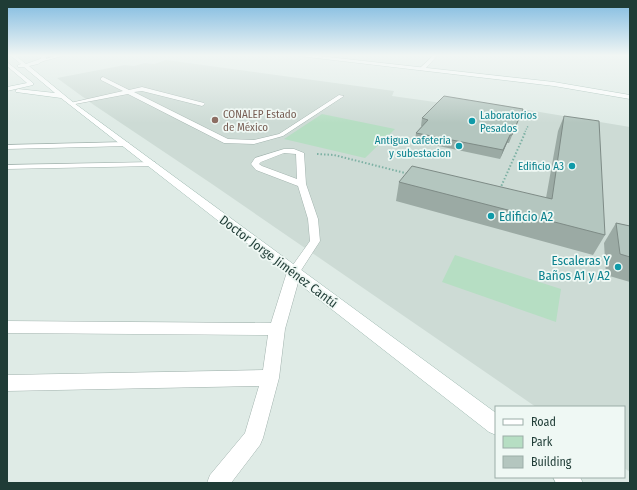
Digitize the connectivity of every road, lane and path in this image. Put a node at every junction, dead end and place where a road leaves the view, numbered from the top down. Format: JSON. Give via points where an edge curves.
{"nodes":[{"id":1,"x":24,"y":78,"type":"edge"},
{"id":2,"x":39,"y":78,"type":"edge"},
{"id":3,"x":500,"y":78,"type":"edge"},
{"id":4,"x":104,"y":79,"type":"dead end"},
{"id":5,"x":7,"y":90,"type":"edge"},
{"id":6,"x":127,"y":92,"type":"junction"},
{"id":7,"x":341,"y":96,"type":"dead end"},
{"id":8,"x":630,"y":97,"type":"edge"},
{"id":9,"x":67,"y":100,"type":"junction"},
{"id":10,"x":202,"y":104,"type":"dead end"},
{"id":11,"x":528,"y":126,"type":"dead end"},
{"id":12,"x":126,"y":144,"type":"junction"},
{"id":13,"x":7,"y":147,"type":"edge"},
{"id":14,"x":300,"y":153,"type":"junction"},
{"id":15,"x":152,"y":164,"type":"junction"},
{"id":16,"x":7,"y":167,"type":"edge"},
{"id":17,"x":416,"y":175,"type":"edge"},
{"id":18,"x":302,"y":184,"type":"junction"},
{"id":19,"x":497,"y":190,"type":"edge"},
{"id":20,"x":294,"y":272,"type":"junction"},
{"id":21,"x":7,"y":327,"type":"edge"},
{"id":22,"x":278,"y":329,"type":"junction"},
{"id":23,"x":270,"y":378,"type":"junction"},
{"id":24,"x":7,"y":383,"type":"edge"},
{"id":25,"x":495,"y":424,"type":"edge"},
{"id":26,"x":218,"y":483,"type":"edge"}],
"edges":[{"from":1,"to":5,"type":"main road","via":[[31,84]]},
{"from":2,"to":9,"type":"main road","name":"Doctor Jorge Jiménez Cantú"},
{"from":3,"to":8,"type":"main road"},
{"from":4,"to":6,"type":"lane"},
{"from":5,"to":9,"type":"main road","via":[[38,92]]},
{"from":6,"to":7,"type":"lane","via":[[227,141],[254,142],[281,135]]},
{"from":6,"to":9,"type":"lane"},
{"from":6,"to":10,"type":"lane","via":[[142,89]]},
{"from":9,"to":12,"type":"main road","name":"Doctor Jorge Jiménez Cantú"},
{"from":11,"to":19,"type":"path","via":[[501,188]]},
{"from":12,"to":13,"type":"lane"},
{"from":12,"to":15,"type":"main road","name":"Doctor Jorge Jiménez Cantú"},
{"from":14,"to":17,"type":"path","via":[[334,155]]},
{"from":14,"to":18,"type":"lane"},
{"from":14,"to":18,"type":"lane","via":[[284,150],[258,160],[255,164],[259,168]]},
{"from":15,"to":16,"type":"lane"},
{"from":15,"to":20,"type":"main road","name":"Doctor Jorge Jiménez Cantú"},
{"from":18,"to":20,"type":"lane","via":[[313,219],[315,241]]},
{"from":20,"to":22,"type":"main road"},
{"from":20,"to":25,"type":"main road","name":"Doctor Jorge Jiménez Cantú"},
{"from":21,"to":22,"type":"main road"},
{"from":22,"to":23,"type":"main road"},
{"from":23,"to":24,"type":"main road"},
{"from":23,"to":26,"type":"main road","via":[[253,438]]}]}
